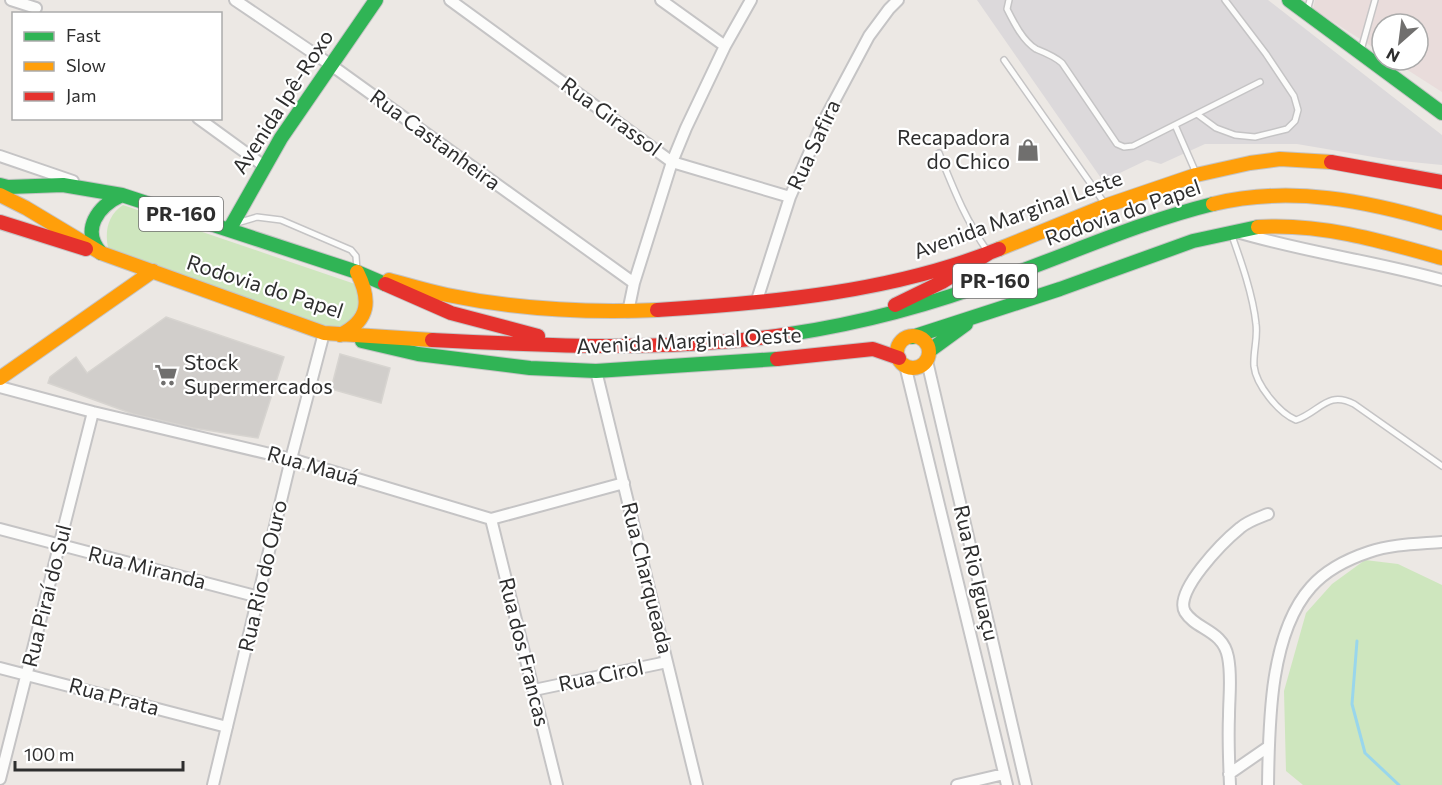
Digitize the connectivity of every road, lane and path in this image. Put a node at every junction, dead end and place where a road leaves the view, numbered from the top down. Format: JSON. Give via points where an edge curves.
{"nodes":[{"id":1,"x":11,"y":0,"type":"edge"},
{"id":2,"x":235,"y":0,"type":"edge"},
{"id":3,"x":376,"y":0,"type":"edge"},
{"id":4,"x":450,"y":0,"type":"edge"},
{"id":5,"x":661,"y":0,"type":"edge"},
{"id":6,"x":751,"y":0,"type":"edge"},
{"id":7,"x":898,"y":0,"type":"edge"},
{"id":8,"x":1009,"y":0,"type":"edge"},
{"id":9,"x":1225,"y":0,"type":"edge"},
{"id":10,"x":1289,"y":0,"type":"edge"},
{"id":11,"x":1374,"y":0,"type":"edge"},
{"id":12,"x":38,"y":7,"type":"edge"},
{"id":13,"x":1308,"y":7,"type":"edge"},
{"id":14,"x":725,"y":46,"type":"junction"},
{"id":15,"x":1360,"y":53,"type":"junction"},
{"id":16,"x":1004,"y":60,"type":"dead end"},
{"id":17,"x":331,"y":65,"type":"junction"},
{"id":18,"x":1260,"y":82,"type":"dead end"},
{"id":19,"x":1442,"y":113,"type":"edge"},
{"id":20,"x":1197,"y":114,"type":"junction"},
{"id":21,"x":201,"y":120,"type":"edge"},
{"id":22,"x":1175,"y":125,"type":"junction"},
{"id":23,"x":939,"y":153,"type":"dead end"},
{"id":24,"x":0,"y":156,"type":"edge"},
{"id":25,"x":672,"y":162,"type":"junction"},
{"id":26,"x":264,"y":166,"type":"junction"},
{"id":27,"x":1196,"y":175,"type":"junction"},
{"id":28,"x":1442,"y":182,"type":"edge"},
{"id":29,"x":0,"y":185,"type":"edge"},
{"id":30,"x":0,"y":195,"type":"edge"},
{"id":31,"x":122,"y":195,"type":"junction"},
{"id":32,"x":790,"y":197,"type":"junction"},
{"id":33,"x":1106,"y":206,"type":"junction"},
{"id":34,"x":0,"y":222,"type":"edge"},
{"id":35,"x":1442,"y":223,"type":"edge"},
{"id":36,"x":231,"y":227,"type":"junction"},
{"id":37,"x":1232,"y":231,"type":"junction"},
{"id":38,"x":101,"y":253,"type":"junction"},
{"id":39,"x":989,"y":253,"type":"junction"},
{"id":40,"x":1442,"y":258,"type":"edge"},
{"id":41,"x":153,"y":271,"type":"junction"},
{"id":42,"x":357,"y":272,"type":"junction"},
{"id":43,"x":1442,"y":280,"type":"edge"},
{"id":44,"x":633,"y":283,"type":"junction"},
{"id":45,"x":756,"y":303,"type":"junction"},
{"id":46,"x":628,"y":312,"type":"junction"},
{"id":47,"x":978,"y":316,"type":"junction"},
{"id":48,"x":866,"y":320,"type":"junction"},
{"id":49,"x":324,"y":333,"type":"junction"},
{"id":50,"x":339,"y":335,"type":"junction"},
{"id":51,"x":912,"y":336,"type":"junction"},
{"id":52,"x":573,"y":345,"type":"junction"},
{"id":53,"x":928,"y":356,"type":"junction"},
{"id":54,"x":902,"y":362,"type":"junction"},
{"id":55,"x":596,"y":371,"type":"junction"},
{"id":56,"x":0,"y":378,"type":"edge"},
{"id":57,"x":0,"y":387,"type":"edge"},
{"id":58,"x":93,"y":412,"type":"junction"},
{"id":59,"x":291,"y":459,"type":"junction"},
{"id":60,"x":1442,"y":466,"type":"edge"},
{"id":61,"x":624,"y":483,"type":"junction"},
{"id":62,"x":1268,"y":514,"type":"dead end"},
{"id":63,"x":491,"y":519,"type":"junction"},
{"id":64,"x":0,"y":529,"type":"edge"},
{"id":65,"x":1442,"y":542,"type":"edge"},
{"id":66,"x":59,"y":546,"type":"junction"},
{"id":67,"x":259,"y":597,"type":"junction"},
{"id":68,"x":667,"y":662,"type":"junction"},
{"id":69,"x":0,"y":668,"type":"edge"},
{"id":70,"x":27,"y":675,"type":"junction"},
{"id":71,"x":534,"y":690,"type":"junction"},
{"id":72,"x":227,"y":727,"type":"junction"},
{"id":73,"x":1268,"y":747,"type":"junction"},
{"id":74,"x":1004,"y":774,"type":"junction"},
{"id":75,"x":0,"y":779,"type":"edge"},
{"id":76,"x":1230,"y":779,"type":"edge"},
{"id":77,"x":213,"y":785,"type":"edge"},
{"id":78,"x":557,"y":785,"type":"edge"},
{"id":79,"x":697,"y":785,"type":"edge"},
{"id":80,"x":957,"y":785,"type":"edge"},
{"id":81,"x":1007,"y":785,"type":"edge"},
{"id":82,"x":1026,"y":785,"type":"edge"},
{"id":83,"x":1268,"y":785,"type":"edge"}],
"edges":[{"from":1,"to":12,"type":"street"},
{"from":2,"to":17,"type":"street","name":"Rua Castanheira"},
{"from":3,"to":17,"type":"main road","name":"Avenida Ipê-Roxo"},
{"from":4,"to":25,"type":"street","name":"Rua Girassol"},
{"from":5,"to":14,"type":"street"},
{"from":6,"to":14,"type":"street"},
{"from":7,"to":32,"type":"street","name":"Rua Safira","via":[[878,22],[853,64]]},
{"from":8,"to":22,"type":"lane","via":[[1007,9],[1027,41],[1062,63],[1117,144],[1133,146]]},
{"from":9,"to":20,"type":"lane","via":[[1294,96],[1298,110],[1287,129],[1255,137],[1216,128]]},
{"from":10,"to":13,"type":"main road"},
{"from":11,"to":15,"type":"lane"},
{"from":13,"to":15,"type":"main road"},
{"from":14,"to":25,"type":"street"},
{"from":15,"to":19,"type":"main road"},
{"from":16,"to":33,"type":"lane"},
{"from":17,"to":26,"type":"main road","name":"Avenida Ipê-Roxo"},
{"from":17,"to":44,"type":"street","name":"Rua Castanheira"},
{"from":18,"to":20,"type":"lane"},
{"from":20,"to":22,"type":"lane"},
{"from":21,"to":26,"type":"street"},
{"from":22,"to":27,"type":"lane"},
{"from":23,"to":39,"type":"lane","via":[[967,220]]},
{"from":24,"to":31,"type":"street"},
{"from":25,"to":32,"type":"street","name":"Rua Girassol"},
{"from":25,"to":44,"type":"street"},
{"from":26,"to":36,"type":"main road","name":"Avenida Ipê-Roxo"},
{"from":27,"to":28,"type":"main road","name":"Avenida Marginal Leste","via":[[1281,159],[1376,169]]},
{"from":27,"to":33,"type":"main road","name":"Avenida Marginal Leste"},
{"from":29,"to":31,"type":"main road","name":"Rodovia do Papel","number":"PR-160","via":[[76,186]]},
{"from":30,"to":38,"type":"main road","name":"Rodovia do Papel","number":"PR-160"},
{"from":31,"to":36,"type":"main road","name":"Rodovia do Papel","number":"PR-160"},
{"from":31,"to":38,"type":"main road","via":[[101,209],[92,227],[91,240]]},
{"from":32,"to":45,"type":"street","name":"Rua Safira"},
{"from":33,"to":39,"type":"main road","name":"Avenida Marginal Leste"},
{"from":34,"to":38,"type":"main road"},
{"from":35,"to":48,"type":"main road","name":"Rodovia do Papel","number":"PR-160","via":[[1334,197],[1272,195],[1236,200],[1202,206],[1143,225],[942,300]]},
{"from":36,"to":42,"type":"main road","name":"Rodovia do Papel","number":"PR-160"},
{"from":36,"to":42,"type":"lane","via":[[257,217],[281,220],[351,250],[358,262]]},
{"from":37,"to":40,"type":"main road","name":"Avenida Marginal Oeste","via":[[1274,226],[1318,229]]},
{"from":37,"to":43,"type":"street"},
{"from":37,"to":47,"type":"main road","name":"Avenida Marginal Oeste"},
{"from":37,"to":60,"type":"lane","via":[[1256,323],[1254,369],[1270,397],[1296,420],[1333,398],[1342,398]]},
{"from":38,"to":41,"type":"main road","name":"Rodovia do Papel","number":"PR-160"},
{"from":39,"to":45,"type":"main road","name":"Avenida Marginal Leste","via":[[871,286]]},
{"from":39,"to":48,"type":"main road"},
{"from":41,"to":49,"type":"main road","name":"Rodovia do Papel","number":"PR-160"},
{"from":41,"to":56,"type":"main road"},
{"from":42,"to":46,"type":"main road","name":"Avenida Marginal Leste","via":[[467,298],[538,308]]},
{"from":42,"to":50,"type":"main road","via":[[367,295],[364,316],[353,330]]},
{"from":42,"to":52,"type":"main road","name":"Rodovia do Papel","number":"PR-160","via":[[451,313]]},
{"from":44,"to":46,"type":"street"},
{"from":45,"to":46,"type":"main road","name":"Avenida Marginal Leste"},
{"from":47,"to":51,"type":"main road","name":"Avenida Marginal Oeste"},
{"from":47,"to":53,"type":"main road","name":"Avenida Marginal Oeste"},
{"from":48,"to":52,"type":"main road","name":"Rodovia do Papel","number":"PR-160","via":[[696,345]]},
{"from":49,"to":50,"type":"main road","name":"Rodovia do Papel","number":"PR-160"},
{"from":49,"to":59,"type":"street","name":"Rua Rio do Ouro"},
{"from":50,"to":52,"type":"main road","name":"Rodovia do Papel","number":"PR-160"},
{"from":50,"to":55,"type":"main road","name":"Avenida Marginal Oeste","via":[[418,354],[530,368]]},
{"from":51,"to":53,"type":"main road","via":[[925,342]]},
{"from":51,"to":54,"type":"main road","via":[[900,344]]},
{"from":53,"to":54,"type":"main road","name":"Avenida Marginal Oeste","via":[[919,367]]},
{"from":53,"to":82,"type":"street","name":"Rua Rio Iguaçu"},
{"from":54,"to":55,"type":"main road","name":"Avenida Marginal Oeste","via":[[873,349]]},
{"from":54,"to":74,"type":"street","name":"Rua Rio Iguaçu"},
{"from":55,"to":61,"type":"street","name":"Rua Charqueada"},
{"from":57,"to":58,"type":"street","name":"Rua Mauá"},
{"from":58,"to":59,"type":"street","name":"Rua Mauá"},
{"from":58,"to":66,"type":"street","name":"Rua Piraí do Sul"},
{"from":59,"to":63,"type":"street","name":"Rua Mauá"},
{"from":59,"to":67,"type":"street","name":"Rua Rio do Ouro"},
{"from":61,"to":63,"type":"street"},
{"from":61,"to":68,"type":"street","name":"Rua Charqueada"},
{"from":62,"to":76,"type":"street","via":[[1240,528],[1189,585],[1183,599],[1190,619],[1219,639],[1227,653],[1231,674]]},
{"from":63,"to":71,"type":"street","name":"Rua dos Francas"},
{"from":64,"to":66,"type":"street","name":"Rua Miranda"},
{"from":65,"to":73,"type":"street","via":[[1371,551],[1335,567],[1311,586],[1293,612],[1278,659]]},
{"from":66,"to":67,"type":"street","name":"Rua Miranda"},
{"from":66,"to":70,"type":"street","name":"Rua Piraí do Sul"},
{"from":67,"to":72,"type":"street","name":"Rua Rio do Ouro"},
{"from":68,"to":71,"type":"street","name":"Rua Cirol"},
{"from":68,"to":79,"type":"street","name":"Rua Charqueada"},
{"from":69,"to":70,"type":"street","name":"Rua Prata"},
{"from":70,"to":72,"type":"street","name":"Rua Prata"},
{"from":70,"to":75,"type":"street","name":"Rua Piraí do Sul"},
{"from":71,"to":78,"type":"street","name":"Rua dos Francas"},
{"from":72,"to":77,"type":"street","name":"Rua Rio do Ouro"},
{"from":73,"to":76,"type":"street"},
{"from":73,"to":83,"type":"street"},
{"from":74,"to":80,"type":"street"},
{"from":74,"to":81,"type":"street","name":"Rua Rio Iguaçu"}]}
